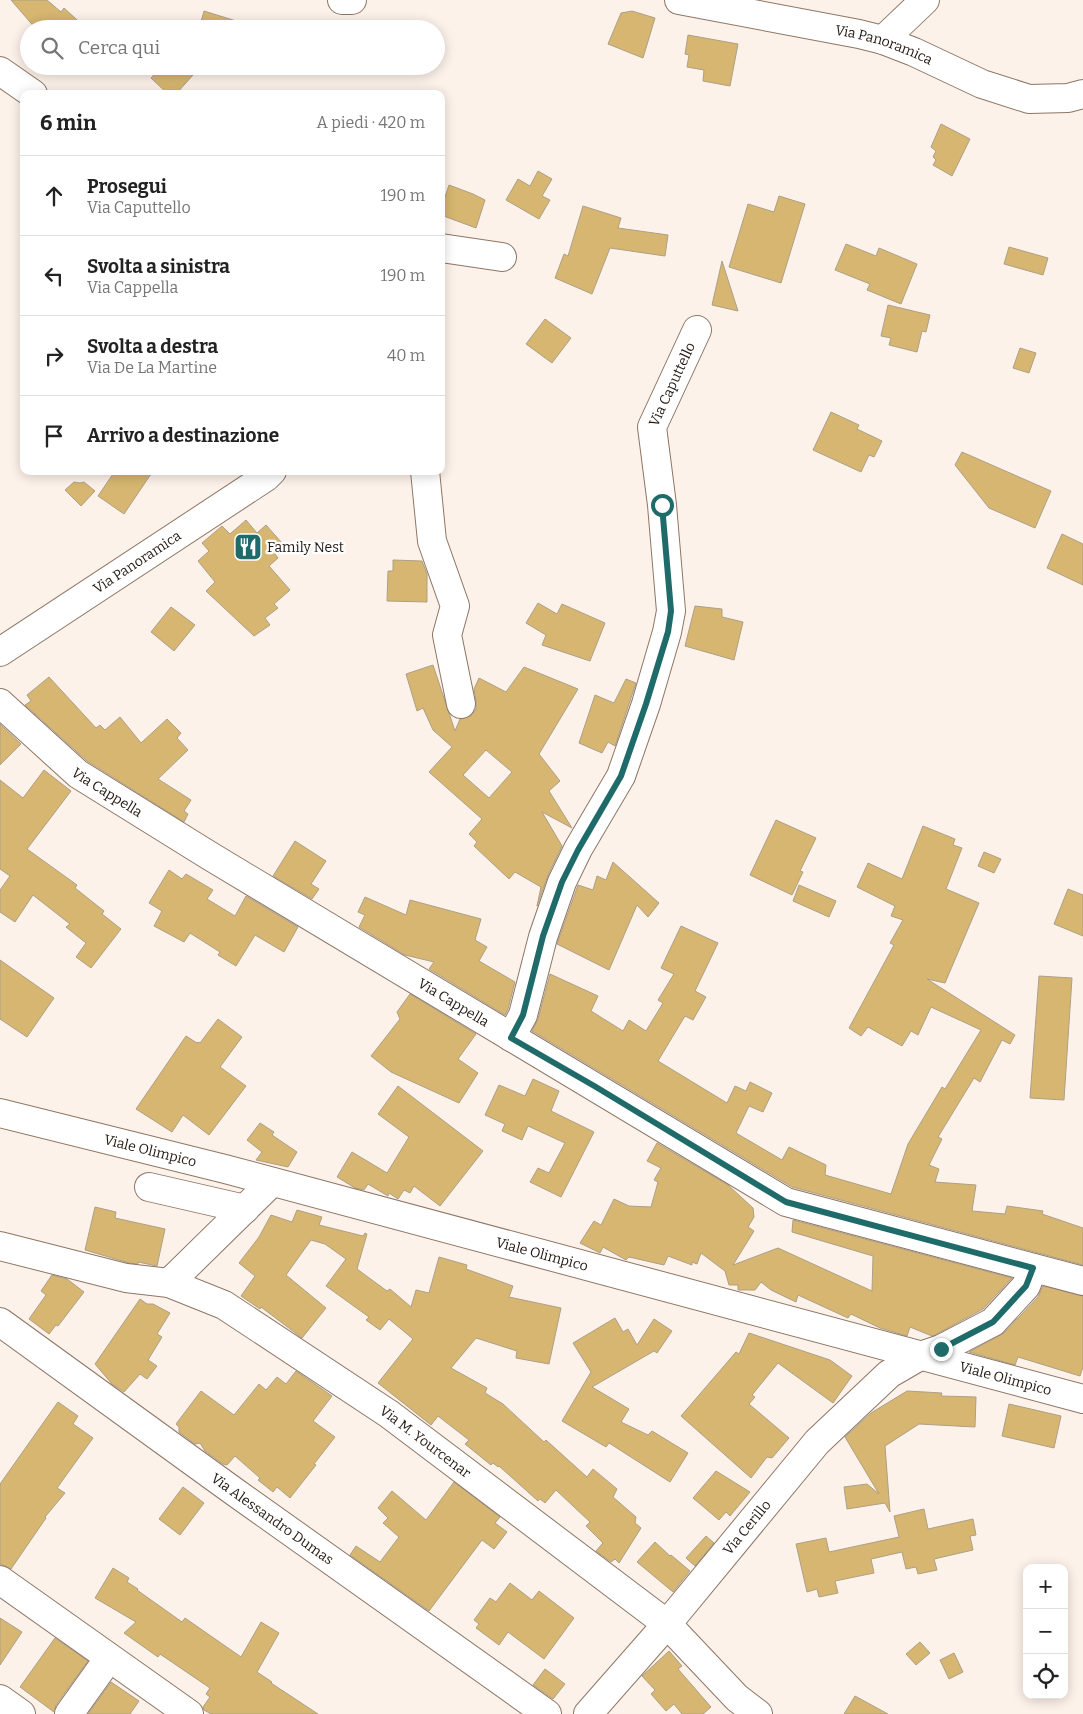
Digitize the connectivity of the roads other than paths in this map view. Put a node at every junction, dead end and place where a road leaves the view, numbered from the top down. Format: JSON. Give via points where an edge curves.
{"nodes":[{"id":1,"x":342,"y":0,"type":"edge"},
{"id":2,"x":352,"y":0,"type":"edge"},
{"id":3,"x":680,"y":0,"type":"edge"},
{"id":4,"x":926,"y":0,"type":"edge"},
{"id":5,"x":883,"y":40,"type":"junction"},
{"id":6,"x":0,"y":70,"type":"edge"},
{"id":7,"x":28,"y":90,"type":"edge"},
{"id":8,"x":1083,"y":94,"type":"edge"},
{"id":9,"x":445,"y":249,"type":"edge"},
{"id":10,"x":502,"y":257,"type":"dead end"},
{"id":11,"x":697,"y":330,"type":"dead end"},
{"id":12,"x":269,"y":475,"type":"edge"},
{"id":13,"x":425,"y":475,"type":"edge"},
{"id":14,"x":0,"y":652,"type":"edge"},
{"id":15,"x":0,"y":703,"type":"edge"},
{"id":16,"x":461,"y":704,"type":"dead end"},
{"id":17,"x":511,"y":1038,"type":"junction"},
{"id":18,"x":0,"y":1113,"type":"edge"},
{"id":19,"x":272,"y":1182,"type":"junction"},
{"id":20,"x":149,"y":1187,"type":"dead end"},
{"id":21,"x":245,"y":1209,"type":"junction"},
{"id":22,"x":0,"y":1246,"type":"edge"},
{"id":23,"x":1033,"y":1268,"type":"junction"},
{"id":24,"x":1083,"y":1281,"type":"edge"},
{"id":25,"x":169,"y":1284,"type":"junction"},
{"id":26,"x":0,"y":1322,"type":"edge"},
{"id":27,"x":920,"y":1356,"type":"junction"},
{"id":28,"x":1083,"y":1399,"type":"edge"},
{"id":29,"x":0,"y":1580,"type":"edge"},
{"id":30,"x":667,"y":1624,"type":"junction"},
{"id":31,"x":108,"y":1658,"type":"junction"},
{"id":32,"x":0,"y":1698,"type":"edge"},
{"id":33,"x":21,"y":1714,"type":"edge"},
{"id":34,"x":69,"y":1714,"type":"edge"},
{"id":35,"x":189,"y":1714,"type":"edge"},
{"id":36,"x":547,"y":1714,"type":"edge"},
{"id":37,"x":588,"y":1714,"type":"edge"},
{"id":38,"x":758,"y":1714,"type":"edge"}],
"edges":[{"from":1,"to":2,"type":"street"},
{"from":3,"to":5,"type":"street","name":"Via Panoramica"},
{"from":4,"to":5,"type":"street"},
{"from":5,"to":8,"type":"street","name":"Via Panoramica","via":[[982,84],[1029,99],[1068,98]]},
{"from":6,"to":7,"type":"street"},
{"from":9,"to":10,"type":"street"},
{"from":11,"to":17,"type":"street","name":"Via Caputtello","via":[[652,428],[671,611],[668,632],[621,776],[562,882],[543,936],[523,1015]]},
{"from":12,"to":14,"type":"street","name":"Via Panoramica"},
{"from":13,"to":16,"type":"street","via":[[432,541],[455,606],[447,636]]},
{"from":15,"to":17,"type":"street","name":"Via Cappella","via":[[78,774]]},
{"from":17,"to":23,"type":"street","name":"Via Cappella","via":[[786,1202]]},
{"from":18,"to":19,"type":"street","name":"Viale Olimpico"},
{"from":19,"to":21,"type":"street"},
{"from":19,"to":27,"type":"street","name":"Viale Olimpico"},
{"from":20,"to":21,"type":"street"},
{"from":21,"to":25,"type":"street"},
{"from":22,"to":25,"type":"street","name":"Via M. Yourcenar","via":[[126,1278]]},
{"from":23,"to":24,"type":"street","name":"Via Cappella"},
{"from":23,"to":27,"type":"street","name":"Via Cerillo","via":[[1026,1286],[993,1322],[941,1349]]},
{"from":25,"to":30,"type":"street","name":"Via M. Yourcenar","via":[[224,1305],[389,1414]]},
{"from":26,"to":36,"type":"street","name":"Via Alessandro Dumas"},
{"from":27,"to":28,"type":"street","name":"Viale Olimpico"},
{"from":27,"to":30,"type":"street","name":"Via Cerillo","via":[[889,1374],[817,1442]]},
{"from":29,"to":31,"type":"street"},
{"from":30,"to":37,"type":"street","name":"Via Cerillo"},
{"from":30,"to":38,"type":"street","name":"Via M. Yourcenar","via":[[737,1698]]},
{"from":31,"to":34,"type":"street"},
{"from":31,"to":35,"type":"street"},
{"from":32,"to":33,"type":"street"}]}
